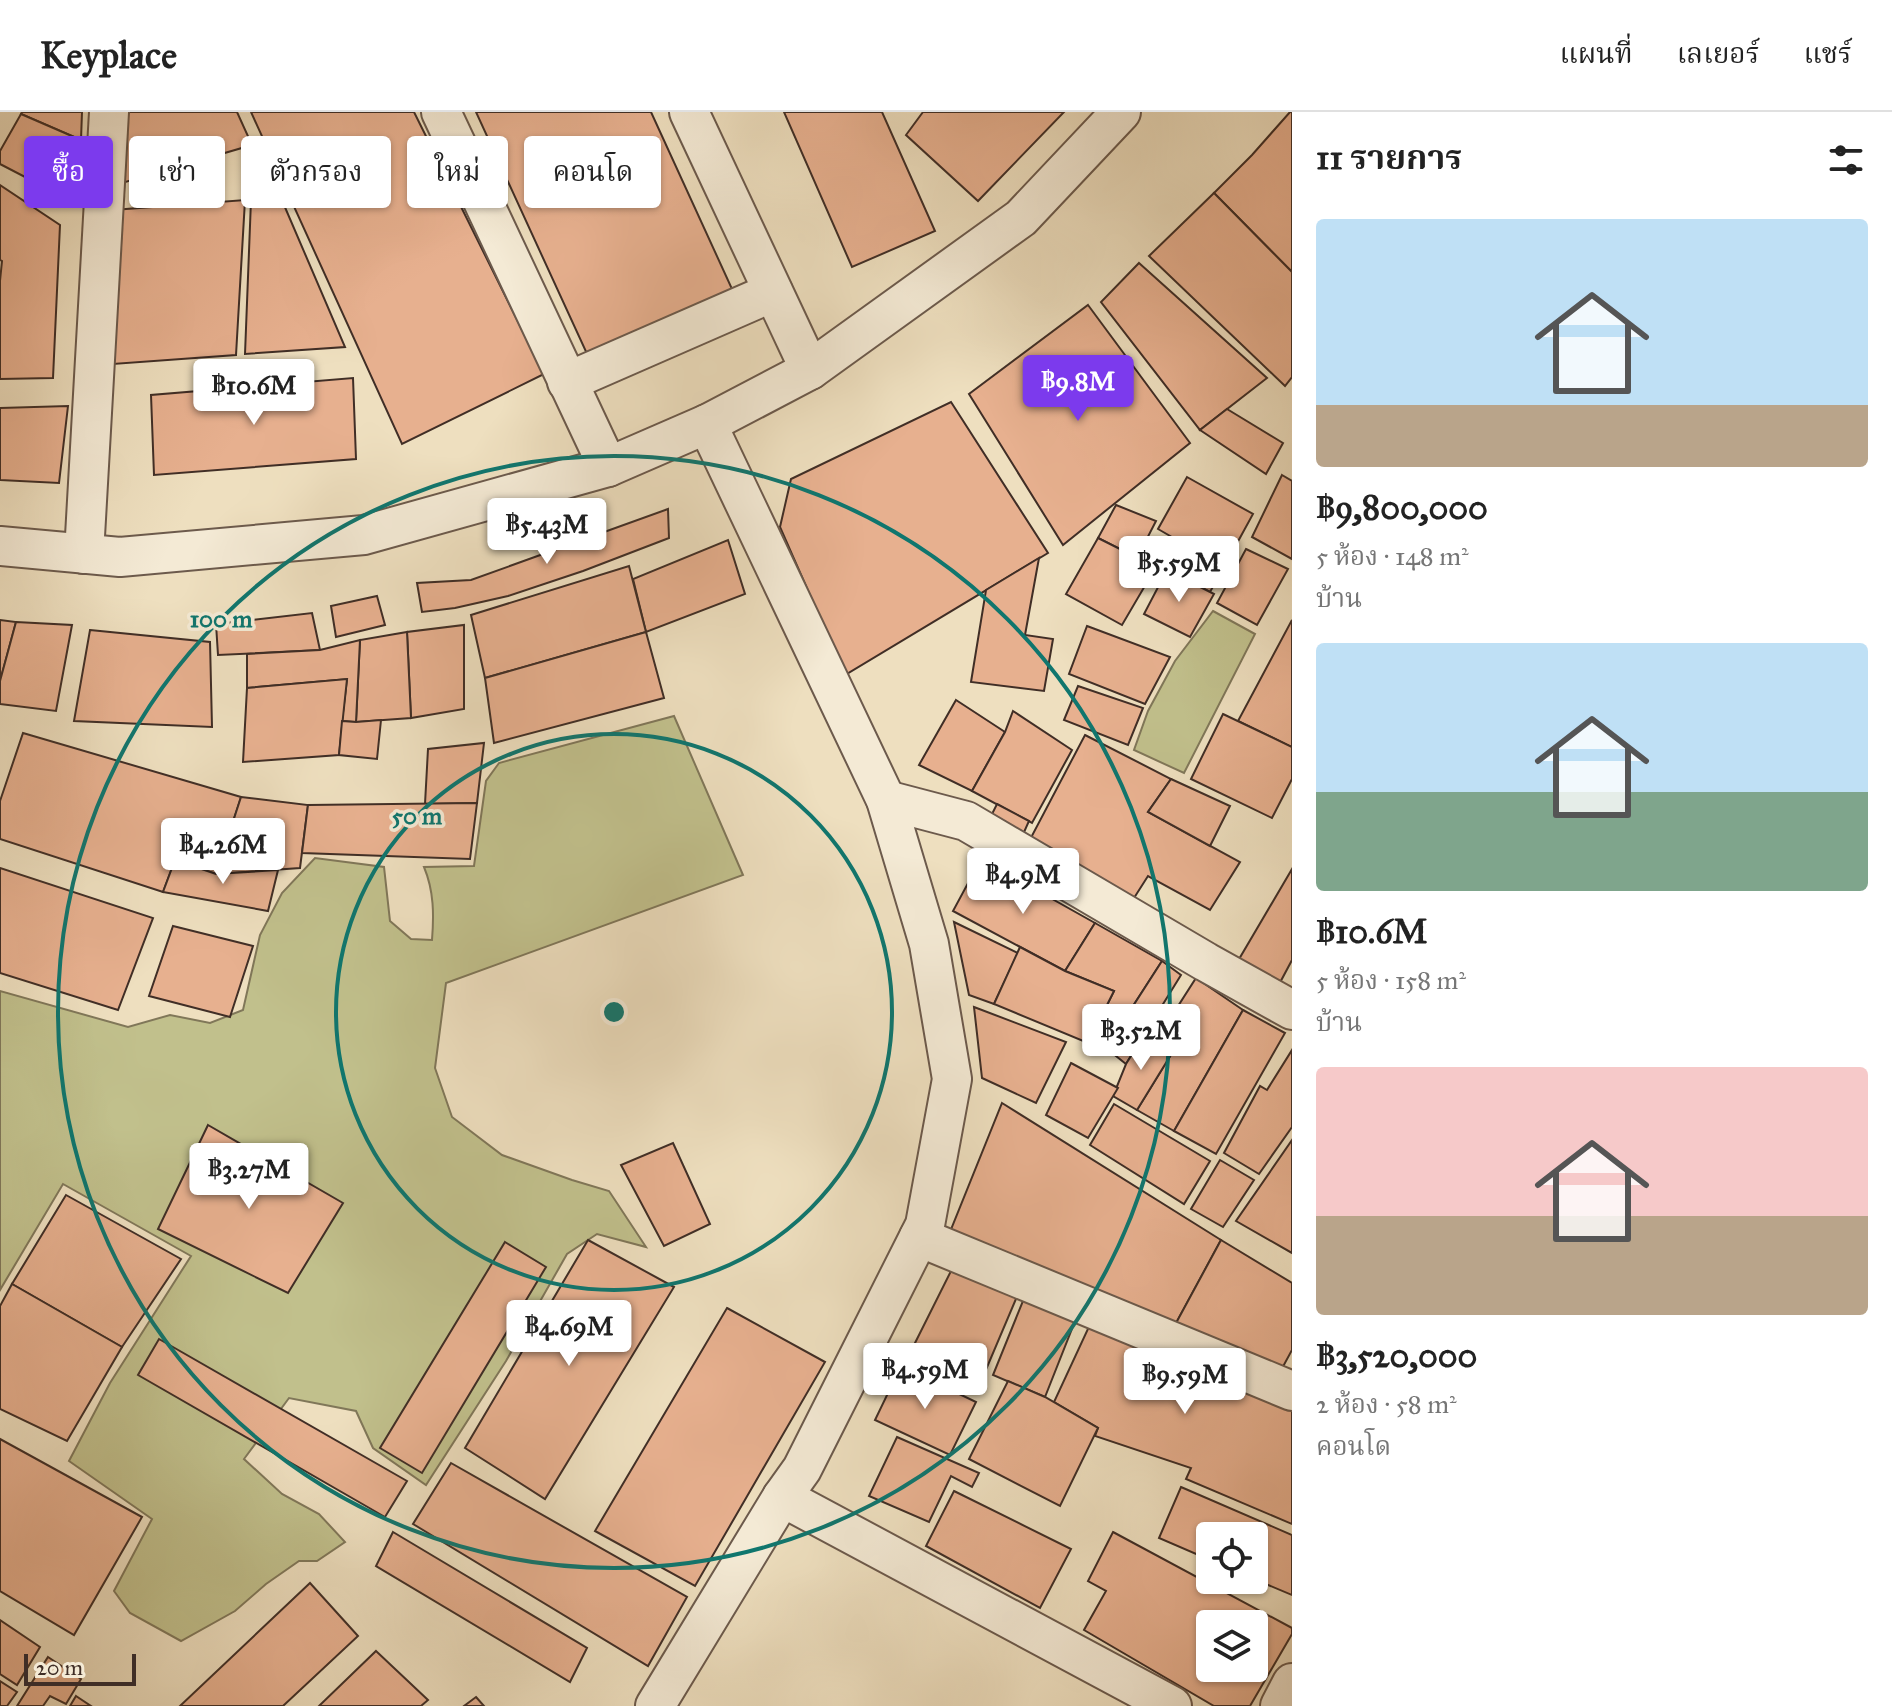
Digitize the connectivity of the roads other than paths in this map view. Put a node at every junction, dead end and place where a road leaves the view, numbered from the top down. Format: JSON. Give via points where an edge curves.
{"nodes":[{"id":1,"x":109,"y":112,"type":"edge"},
{"id":2,"x":441,"y":112,"type":"edge"},
{"id":3,"x":689,"y":112,"type":"edge"},
{"id":4,"x":1121,"y":112,"type":"edge"},
{"id":5,"x":773,"y":292,"type":"junction"},
{"id":6,"x":810,"y":370,"type":"junction"},
{"id":7,"x":567,"y":382,"type":"junction"},
{"id":8,"x":707,"y":424,"type":"junction"},
{"id":9,"x":608,"y":467,"type":"junction"},
{"id":10,"x":0,"y":546,"type":"edge"},
{"id":11,"x":84,"y":554,"type":"junction"},
{"id":12,"x":886,"y":800,"type":"junction"},
{"id":13,"x":1292,"y":1010,"type":"edge"},
{"id":14,"x":919,"y":1237,"type":"junction"},
{"id":15,"x":1292,"y":1391,"type":"edge"},
{"id":16,"x":782,"y":1497,"type":"junction"},
{"id":17,"x":1292,"y":1683,"type":"edge"},
{"id":18,"x":655,"y":1706,"type":"edge"},
{"id":19,"x":1172,"y":1706,"type":"edge"},
{"id":20,"x":1280,"y":1706,"type":"edge"}],
"edges":[{"from":1,"to":11,"type":"street"},
{"from":2,"to":7,"type":"street"},
{"from":3,"to":5,"type":"street"},
{"from":4,"to":6,"type":"street","via":[[1021,218]]},
{"from":5,"to":6,"type":"street"},
{"from":5,"to":7,"type":"street"},
{"from":6,"to":8,"type":"street"},
{"from":7,"to":9,"type":"street"},
{"from":8,"to":9,"type":"street"},
{"from":8,"to":12,"type":"street"},
{"from":9,"to":11,"type":"street","via":[[364,535],[120,557]]},
{"from":10,"to":11,"type":"street"},
{"from":12,"to":13,"type":"street","via":[[966,821]]},
{"from":12,"to":14,"type":"street","via":[[929,944],[952,1079]]},
{"from":14,"to":15,"type":"street"},
{"from":14,"to":16,"type":"street","via":[[802,1469]]},
{"from":16,"to":18,"type":"street"},
{"from":16,"to":19,"type":"street"},
{"from":17,"to":20,"type":"street"}]}
